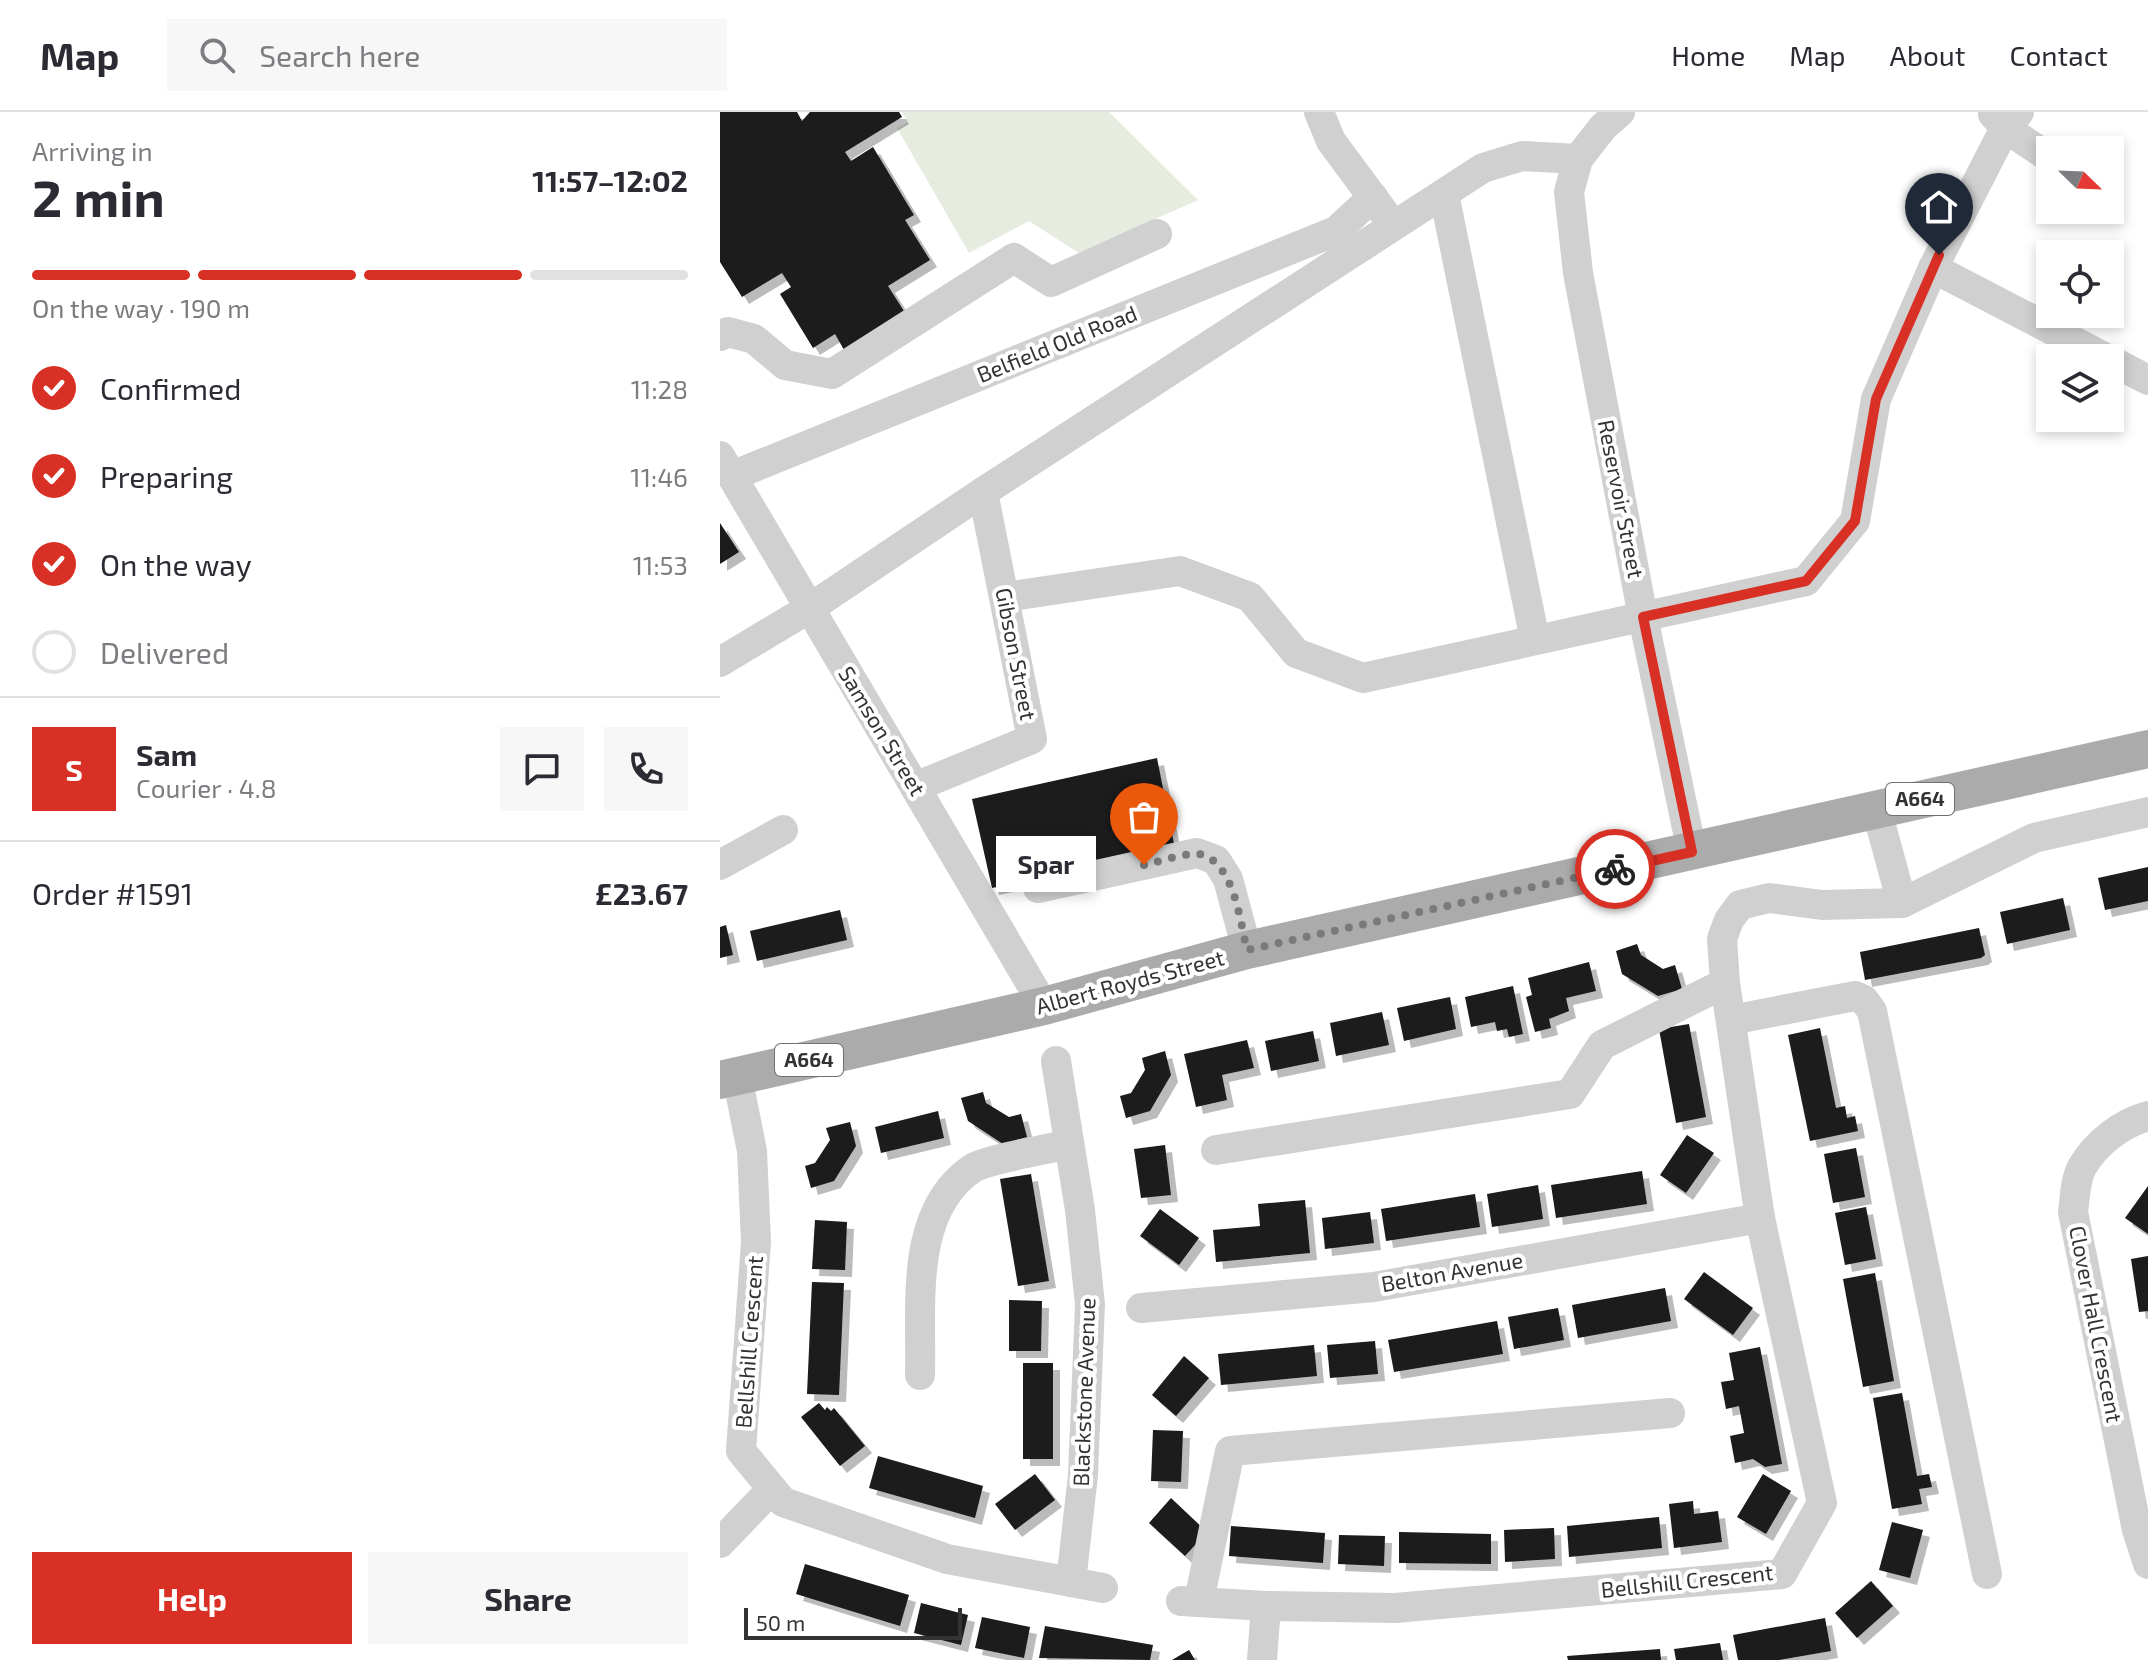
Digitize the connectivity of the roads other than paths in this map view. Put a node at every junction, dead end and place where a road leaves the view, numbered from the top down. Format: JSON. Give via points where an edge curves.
{"nodes":[{"id":1,"x":1319,"y":112,"type":"edge"},
{"id":2,"x":1620,"y":112,"type":"edge"},
{"id":3,"x":2005,"y":117,"type":"edge"},
{"id":4,"x":2036,"y":145,"type":"edge"},
{"id":5,"x":1578,"y":159,"type":"junction"},
{"id":6,"x":1444,"y":194,"type":"junction"},
{"id":7,"x":1373,"y":197,"type":"junction"},
{"id":8,"x":1394,"y":227,"type":"junction"},
{"id":9,"x":1157,"y":234,"type":"dead end"},
{"id":10,"x":1933,"y":268,"type":"junction"},
{"id":11,"x":720,"y":336,"type":"edge"},
{"id":12,"x":2079,"y":344,"type":"edge"},
{"id":13,"x":2124,"y":367,"type":"edge"},
{"id":14,"x":2148,"y":380,"type":"edge"},
{"id":15,"x":726,"y":466,"type":"edge"},
{"id":16,"x":983,"y":492,"type":"junction"},
{"id":17,"x":1005,"y":597,"type":"junction"},
{"id":18,"x":810,"y":608,"type":"junction"},
{"id":19,"x":1643,"y":617,"type":"junction"},
{"id":20,"x":1535,"y":640,"type":"junction"},
{"id":21,"x":720,"y":662,"type":"edge"},
{"id":22,"x":2148,"y":749,"type":"edge"},
{"id":23,"x":915,"y":787,"type":"junction"},
{"id":24,"x":1876,"y":808,"type":"junction"},
{"id":25,"x":2148,"y":812,"type":"edge"},
{"id":26,"x":783,"y":830,"type":"dead end"},
{"id":27,"x":1692,"y":852,"type":"junction"},
{"id":28,"x":720,"y":865,"type":"edge"},
{"id":29,"x":1038,"y":888,"type":"dead end"},
{"id":30,"x":1902,"y":903,"type":"junction"},
{"id":31,"x":1247,"y":950,"type":"junction"},
{"id":32,"x":1725,"y":983,"type":"junction"},
{"id":33,"x":1044,"y":1006,"type":"junction"},
{"id":34,"x":1731,"y":1020,"type":"junction"},
{"id":35,"x":1056,"y":1061,"type":"dead end"},
{"id":36,"x":729,"y":1078,"type":"edge"},
{"id":37,"x":2148,"y":1116,"type":"edge"},
{"id":38,"x":1069,"y":1144,"type":"junction"},
{"id":39,"x":1216,"y":1150,"type":"dead end"},
{"id":40,"x":1760,"y":1218,"type":"junction"},
{"id":41,"x":1141,"y":1308,"type":"dead end"},
{"id":42,"x":920,"y":1375,"type":"dead end"},
{"id":43,"x":1670,"y":1413,"type":"dead end"},
{"id":44,"x":772,"y":1489,"type":"junction"},
{"id":45,"x":720,"y":1543,"type":"edge"},
{"id":46,"x":2148,"y":1564,"type":"edge"},
{"id":47,"x":1987,"y":1574,"type":"dead end"},
{"id":48,"x":1071,"y":1582,"type":"junction"},
{"id":49,"x":1103,"y":1588,"type":"dead end"},
{"id":50,"x":1266,"y":1606,"type":"junction"},
{"id":51,"x":1262,"y":1660,"type":"edge"}],
"edges":[{"from":1,"to":7,"type":"street","via":[[1331,141]]},
{"from":2,"to":5,"type":"street"},
{"from":3,"to":4,"type":"street"},
{"from":3,"to":10,"type":"street"},
{"from":5,"to":6,"type":"street","via":[[1522,156],[1483,168]]},
{"from":5,"to":19,"type":"street","name":"Reservoir Street","via":[[1569,192],[1578,273]]},
{"from":6,"to":8,"type":"street"},
{"from":6,"to":20,"type":"street"},
{"from":7,"to":8,"type":"street"},
{"from":7,"to":15,"type":"street","name":"Belfield Old Road","via":[[1336,231]]},
{"from":8,"to":16,"type":"street"},
{"from":9,"to":11,"type":"street","via":[[1051,282],[1014,258],[832,374],[785,365],[754,339],[728,332]]},
{"from":10,"to":12,"type":"street"},
{"from":10,"to":19,"type":"street","via":[[1876,399],[1855,521],[1806,581]]},
{"from":13,"to":14,"type":"street"},
{"from":15,"to":18,"type":"street","name":"Samson Street"},
{"from":16,"to":17,"type":"street","name":"Gibson Street"},
{"from":16,"to":18,"type":"street"},
{"from":17,"to":20,"type":"street","via":[[1180,571],[1250,597],[1296,653],[1363,678]]},
{"from":17,"to":23,"type":"street","name":"Gibson Street","via":[[1032,739]]},
{"from":18,"to":21,"type":"street"},
{"from":18,"to":23,"type":"street","name":"Samson Street"},
{"from":19,"to":20,"type":"street"},
{"from":19,"to":27,"type":"street","name":"Reservoir Street"},
{"from":22,"to":24,"type":"main road","name":"Albert Royds Street","number":"A664"},
{"from":23,"to":33,"type":"street","name":"Samson Street"},
{"from":24,"to":27,"type":"main road","name":"Albert Royds Street","number":"A664"},
{"from":24,"to":30,"type":"street"},
{"from":25,"to":30,"type":"street","via":[[2034,838]]},
{"from":26,"to":28,"type":"street"},
{"from":27,"to":31,"type":"main road","name":"Albert Royds Street","number":"A664"},
{"from":29,"to":31,"type":"street","via":[[1197,853],[1216,860],[1228,879]]},
{"from":30,"to":32,"type":"street","name":"Bellshill Crescent","via":[[1822,905],[1769,898],[1740,905],[1722,939]]},
{"from":31,"to":33,"type":"main road","name":"Albert Royds Street","number":"A664"},
{"from":32,"to":34,"type":"street","name":"Bellshill Crescent"},
{"from":32,"to":39,"type":"street","via":[[1602,1045],[1570,1094]]},
{"from":33,"to":36,"type":"main road","name":"Albert Royds Street","number":"A664"},
{"from":34,"to":40,"type":"street","name":"Bellshill Crescent"},
{"from":34,"to":47,"type":"street","via":[[1855,996],[1872,1011]]},
{"from":35,"to":38,"type":"street","name":"Blackstone Avenue"},
{"from":36,"to":44,"type":"street","name":"Bellshill Crescent","via":[[752,1151],[756,1242],[741,1451]]},
{"from":37,"to":46,"type":"street","name":"Clover Hall Crescent","via":[[2105,1138],[2082,1168],[2073,1212]]},
{"from":38,"to":42,"type":"street","via":[[976,1166],[949,1188],[923,1251]]},
{"from":38,"to":48,"type":"street","name":"Blackstone Avenue","via":[[1091,1307],[1083,1475]]},
{"from":40,"to":41,"type":"street","name":"Belton Avenue","via":[[1374,1287]]},
{"from":40,"to":50,"type":"street","name":"Bellshill Crescent","via":[[1822,1503],[1782,1574],[1395,1608]]},
{"from":43,"to":50,"type":"street","name":"Bellshill Crescent","via":[[1230,1451],[1190,1601]]},
{"from":44,"to":45,"type":"street"},
{"from":44,"to":48,"type":"street","name":"Bellshill Crescent","via":[[783,1502],[947,1559]]},
{"from":48,"to":49,"type":"street","name":"Bellshill Crescent"},
{"from":50,"to":51,"type":"street"}]}
